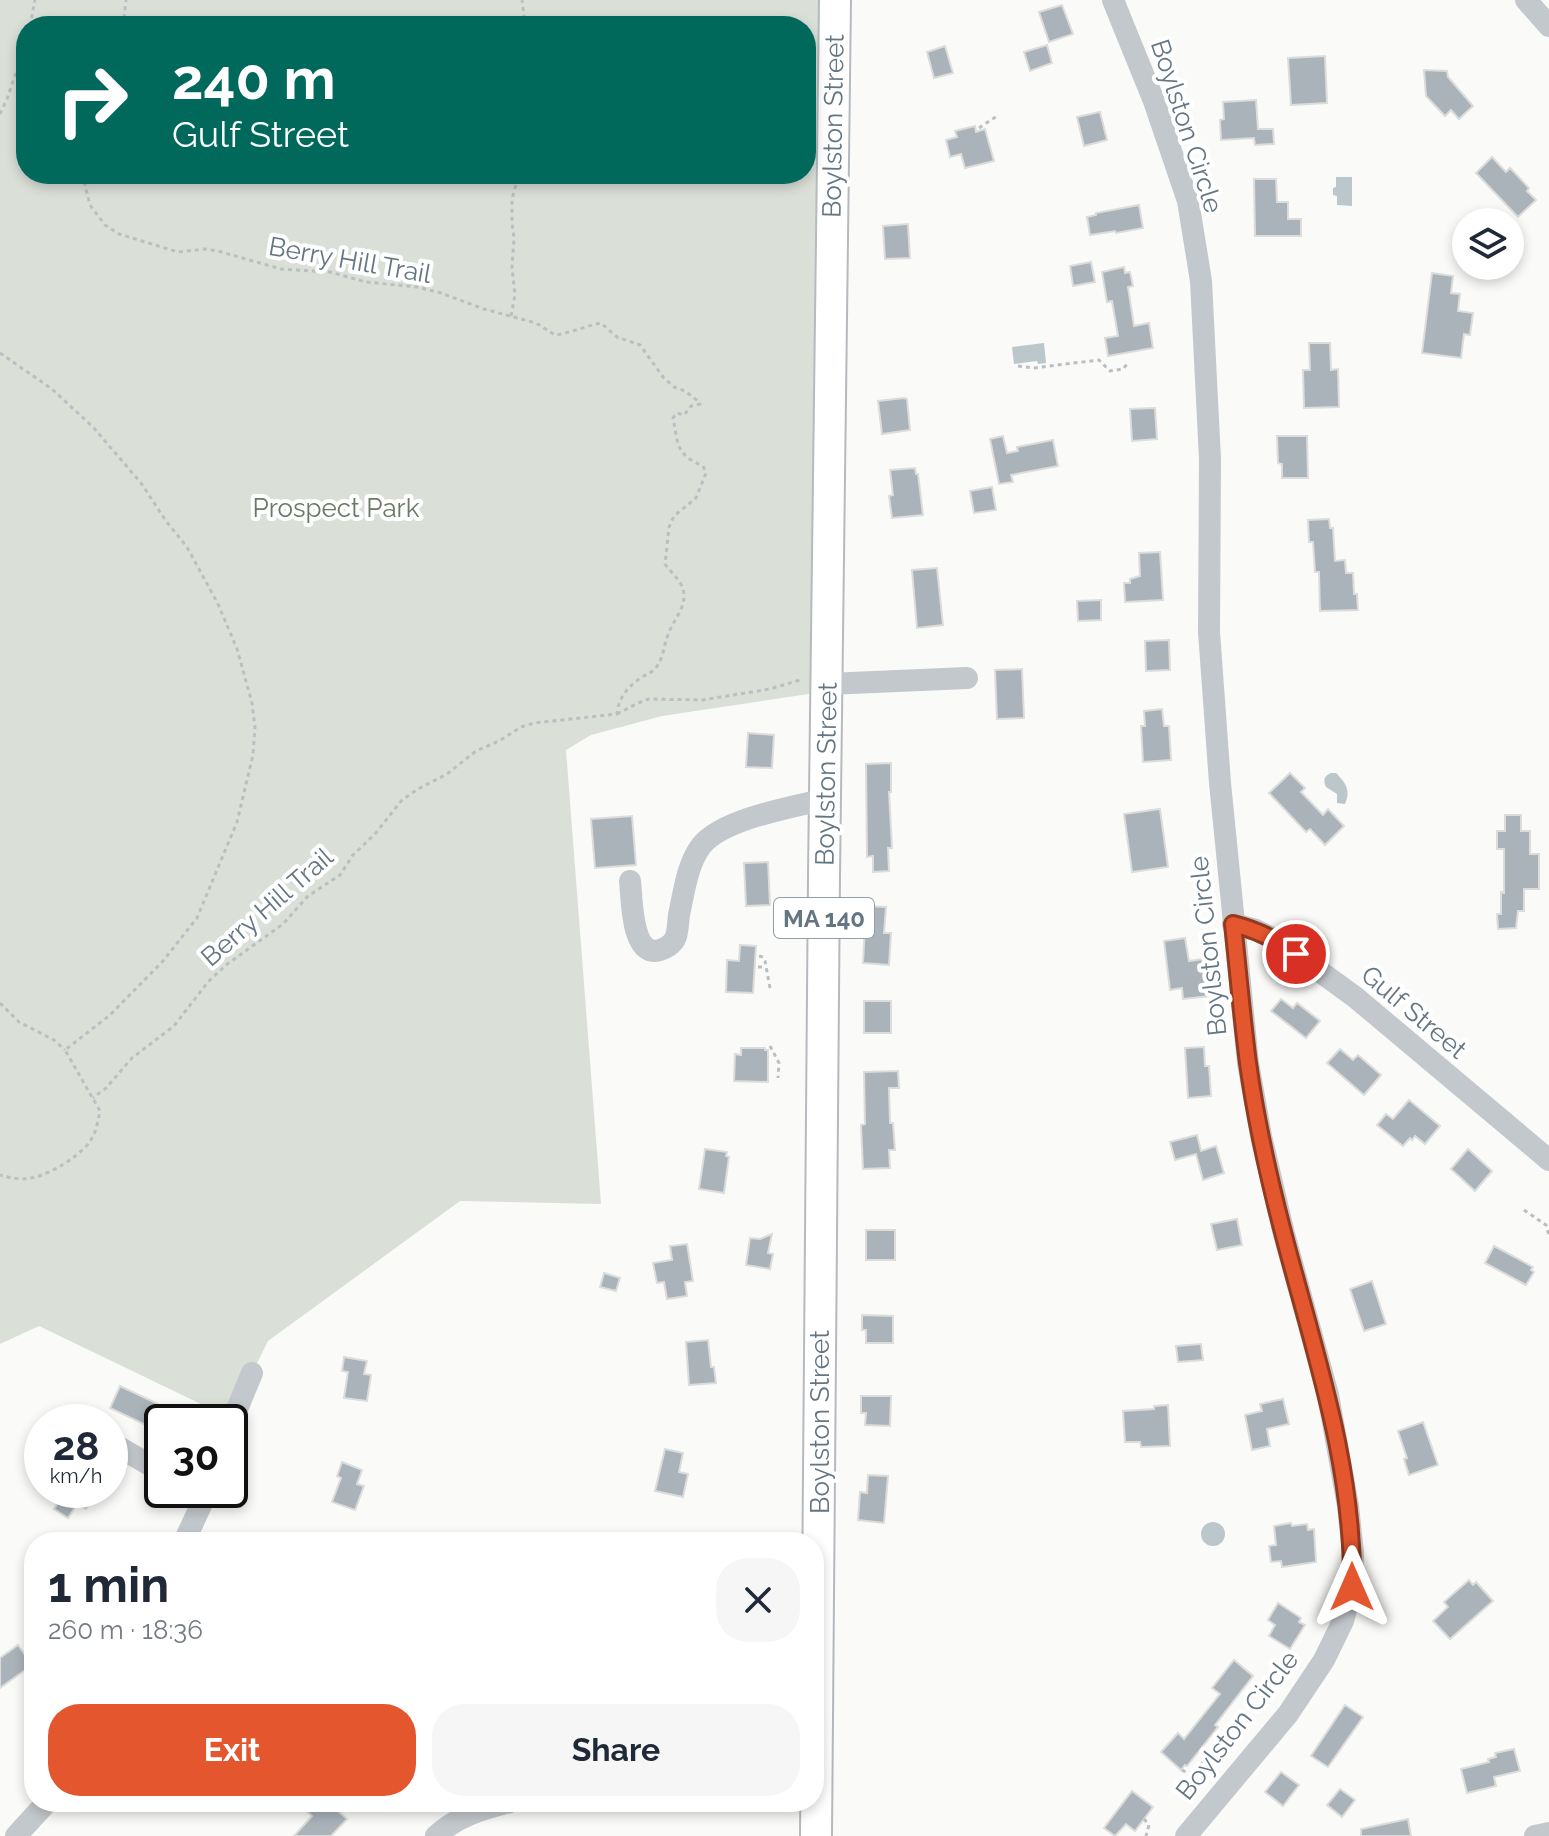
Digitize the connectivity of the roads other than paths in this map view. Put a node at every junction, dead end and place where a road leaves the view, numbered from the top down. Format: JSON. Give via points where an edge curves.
{"nodes":[{"id":1,"x":835,"y":0,"type":"edge"},
{"id":2,"x":1113,"y":0,"type":"edge"},
{"id":3,"x":1526,"y":0,"type":"edge"},
{"id":4,"x":1549,"y":26,"type":"edge"},
{"id":5,"x":828,"y":677,"type":"junction"},
{"id":6,"x":967,"y":678,"type":"dead end"},
{"id":7,"x":826,"y":799,"type":"junction"},
{"id":8,"x":630,"y":881,"type":"dead end"},
{"id":9,"x":1233,"y":924,"type":"junction"},
{"id":10,"x":1549,"y":1160,"type":"edge"},
{"id":11,"x":252,"y":1373,"type":"dead end"},
{"id":12,"x":239,"y":1404,"type":"edge"},
{"id":13,"x":196,"y":1508,"type":"edge"},
{"id":14,"x":187,"y":1532,"type":"edge"},
{"id":15,"x":818,"y":1532,"type":"edge"},
{"id":16,"x":38,"y":1812,"type":"edge"},
{"id":17,"x":476,"y":1812,"type":"edge"},
{"id":18,"x":816,"y":1812,"type":"edge"},
{"id":19,"x":1549,"y":1833,"type":"edge"},
{"id":20,"x":16,"y":1836,"type":"edge"},
{"id":21,"x":436,"y":1836,"type":"edge"},
{"id":22,"x":816,"y":1836,"type":"edge"},
{"id":23,"x":1186,"y":1836,"type":"edge"},
{"id":24,"x":1535,"y":1836,"type":"edge"}],
"edges":[{"from":1,"to":5,"type":"main road","name":"Boylston Street","number":"MA 140"},
{"from":2,"to":9,"type":"street","name":"Boylston Circle","via":[[1188,201],[1201,281],[1210,459],[1209,632]]},
{"from":3,"to":4,"type":"street"},
{"from":5,"to":6,"type":"street"},
{"from":5,"to":7,"type":"main road","name":"Boylston Street","number":"MA 140"},
{"from":7,"to":8,"type":"street","via":[[721,828],[702,845],[691,865],[675,939],[665,948],[645,948],[637,937]]},
{"from":7,"to":15,"type":"main road","name":"Boylston Street","number":"MA 140"},
{"from":9,"to":10,"type":"street","name":"Gulf Street","via":[[1278,941],[1355,997]]},
{"from":9,"to":23,"type":"street","name":"Boylston Circle","via":[[1261,1136],[1328,1395],[1346,1492],[1352,1587],[1324,1660],[1288,1714]]},
{"from":11,"to":12,"type":"street"},
{"from":13,"to":14,"type":"street"},
{"from":16,"to":20,"type":"street"},
{"from":17,"to":21,"type":"street"},
{"from":18,"to":22,"type":"main road","name":"Boylston Street","number":"MA 140"},
{"from":19,"to":24,"type":"street"}]}
